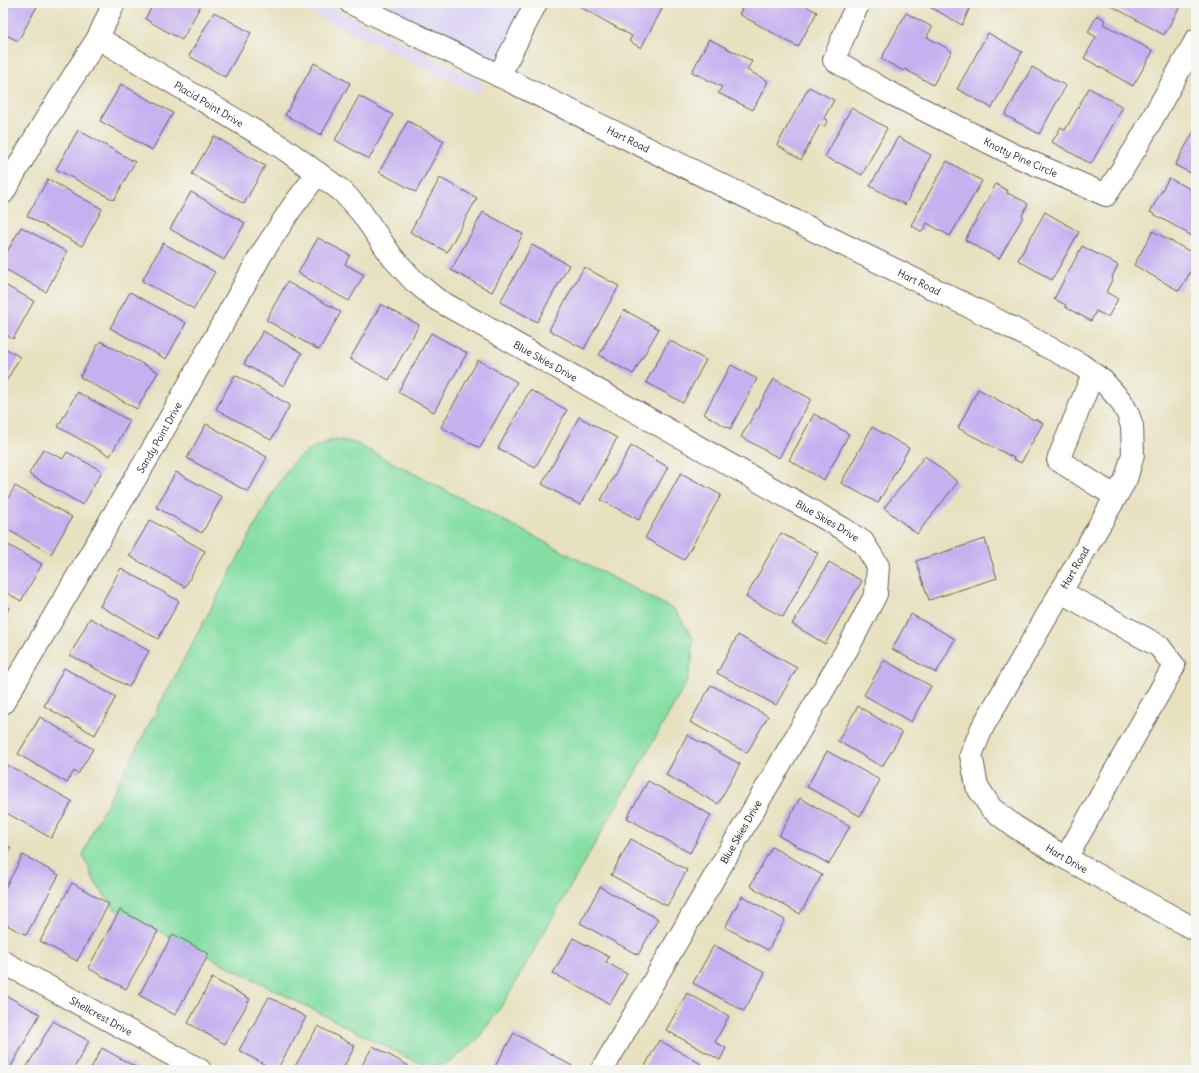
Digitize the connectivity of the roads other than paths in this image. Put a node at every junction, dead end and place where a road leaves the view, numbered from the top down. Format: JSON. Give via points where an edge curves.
{"nodes":[{"id":1,"x":114,"y":3,"type":"edge"},
{"id":2,"x":351,"y":3,"type":"edge"},
{"id":3,"x":536,"y":3,"type":"edge"},
{"id":4,"x":859,"y":3,"type":"edge"},
{"id":5,"x":98,"y":38,"type":"junction"},
{"id":6,"x":1196,"y":40,"type":"edge"},
{"id":7,"x":499,"y":76,"type":"junction"},
{"id":8,"x":318,"y":173,"type":"junction"},
{"id":9,"x":3,"y":193,"type":"edge"},
{"id":10,"x":1093,"y":374,"type":"junction"},
{"id":11,"x":1116,"y":496,"type":"junction"},
{"id":12,"x":1061,"y":592,"type":"junction"},
{"id":13,"x":9,"y":681,"type":"edge"},
{"id":14,"x":3,"y":703,"type":"edge"},
{"id":15,"x":971,"y":755,"type":"joint"},
{"id":16,"x":1066,"y":858,"type":"junction"},
{"id":17,"x":1196,"y":930,"type":"edge"},
{"id":18,"x":3,"y":962,"type":"edge"},
{"id":19,"x":200,"y":1070,"type":"edge"},
{"id":20,"x":602,"y":1070,"type":"edge"}],
"edges":[{"from":1,"to":5,"type":"street"},
{"from":2,"to":7,"type":"street","name":"Hart Road"},
{"from":3,"to":7,"type":"street"},
{"from":4,"to":6,"type":"street","name":"Knotty Pine Circle","via":[[834,60],[884,90],[1012,154],[1106,195],[1137,146]]},
{"from":5,"to":8,"type":"street","name":"Placid Point Drive","via":[[282,148]]},
{"from":5,"to":9,"type":"street"},
{"from":7,"to":10,"type":"street","name":"Hart Road","via":[[995,319],[1080,364]]},
{"from":8,"to":13,"type":"street","name":"Sandy Point Drive","via":[[262,253],[154,447]]},
{"from":8,"to":20,"type":"street","name":"Blue Skies Drive","via":[[342,191],[361,212],[393,258],[436,299],[842,528],[864,542],[878,566],[876,594],[850,644]]},
{"from":10,"to":11,"type":"street","name":"Hart Road","via":[[1121,401],[1132,426],[1133,454],[1126,479]]},
{"from":10,"to":11,"type":"street","via":[[1058,460]]},
{"from":11,"to":12,"type":"street","name":"Hart Road"},
{"from":12,"to":15,"type":"street","name":"Hart Road","via":[[982,728]]},
{"from":12,"to":16,"type":"street","via":[[1159,646],[1174,666]]},
{"from":13,"to":14,"type":"street","name":"Sandy Point Drive"},
{"from":15,"to":16,"type":"street","name":"Hart Drive","via":[[977,786],[992,808],[1014,826]]},
{"from":16,"to":17,"type":"street","name":"Hart Drive"},
{"from":18,"to":19,"type":"street","name":"Shellcrest Drive"}]}
